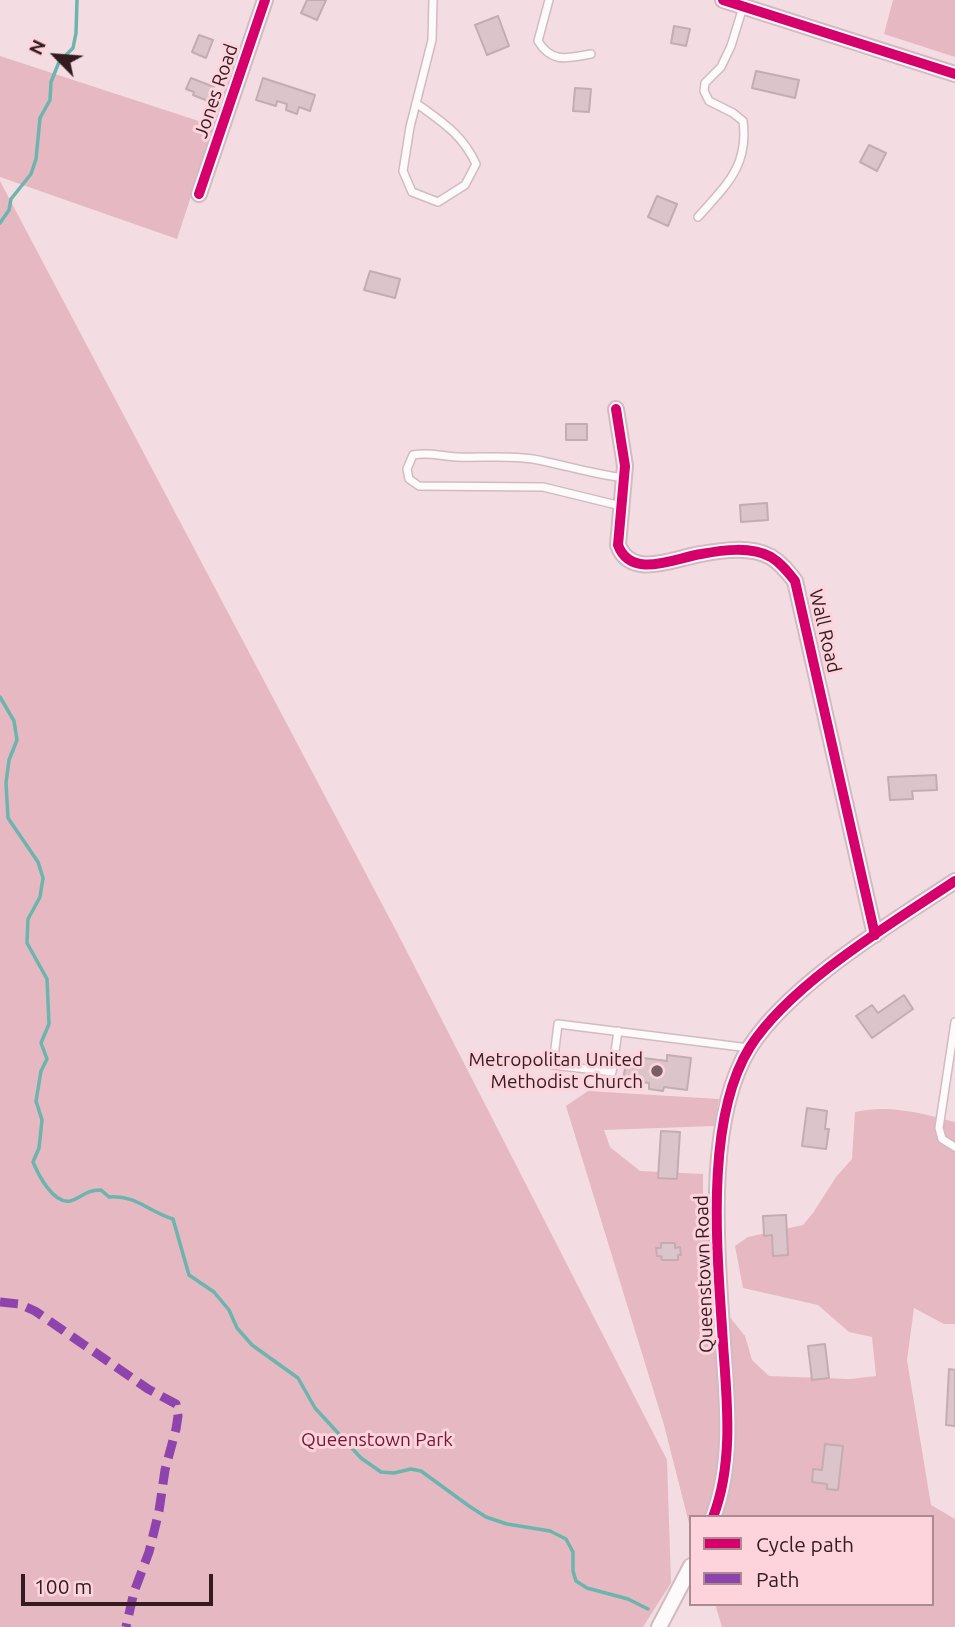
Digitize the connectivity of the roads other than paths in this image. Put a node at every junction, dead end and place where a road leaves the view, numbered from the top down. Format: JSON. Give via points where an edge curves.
{"nodes":[{"id":1,"x":265,"y":0,"type":"edge"},
{"id":2,"x":433,"y":0,"type":"edge"},
{"id":3,"x":549,"y":0,"type":"edge"},
{"id":4,"x":723,"y":0,"type":"edge"},
{"id":5,"x":743,"y":7,"type":"junction"},
{"id":6,"x":591,"y":54,"type":"dead end"},
{"id":7,"x":955,"y":74,"type":"edge"},
{"id":8,"x":416,"y":103,"type":"junction"},
{"id":9,"x":199,"y":194,"type":"dead end"},
{"id":10,"x":698,"y":217,"type":"dead end"},
{"id":11,"x":616,"y":409,"type":"dead end"},
{"id":12,"x":624,"y":478,"type":"junction"},
{"id":13,"x":621,"y":506,"type":"junction"},
{"id":14,"x":955,"y":881,"type":"edge"},
{"id":15,"x":875,"y":934,"type":"junction"},
{"id":16,"x":955,"y":1022,"type":"edge"},
{"id":17,"x":618,"y":1031,"type":"junction"},
{"id":18,"x":750,"y":1048,"type":"junction"},
{"id":19,"x":955,"y":1147,"type":"edge"},
{"id":20,"x":714,"y":1515,"type":"edge"},
{"id":21,"x":689,"y":1570,"type":"edge"},
{"id":22,"x":659,"y":1627,"type":"edge"}],
"edges":[{"from":1,"to":9,"type":"street","name":"Jones Road"},
{"from":2,"to":8,"type":"lane","via":[[432,40]]},
{"from":3,"to":6,"type":"lane","via":[[538,41],[545,52],[558,58]]},
{"from":4,"to":5,"type":"street"},
{"from":5,"to":7,"type":"street"},
{"from":5,"to":10,"type":"lane","via":[[731,46],[704,91],[709,101],[743,121],[743,147],[730,183]]},
{"from":8,"to":8,"type":"lane","via":[[403,171],[412,192],[438,202],[465,184],[476,164],[450,127]]},
{"from":11,"to":12,"type":"street","name":"Wall Road"},
{"from":12,"to":13,"type":"street","name":"Wall Road"},
{"from":12,"to":13,"type":"lane","via":[[530,459],[425,452],[413,455],[407,468],[409,479],[419,486],[543,488]]},
{"from":13,"to":15,"type":"street","name":"Wall Road","via":[[618,545],[629,561],[649,565],[744,550],[769,556],[795,581]]},
{"from":14,"to":15,"type":"street","name":"Queenstown Road"},
{"from":15,"to":18,"type":"street","name":"Queenstown Road","via":[[794,998]]},
{"from":16,"to":19,"type":"lane","via":[[939,1128],[942,1139]]},
{"from":17,"to":17,"type":"lane","via":[[558,1024],[553,1065],[612,1072]]},
{"from":17,"to":18,"type":"lane"},
{"from":18,"to":20,"type":"street","name":"Queenstown Road","via":[[729,1099],[720,1161],[718,1254],[726,1440],[723,1485]]},
{"from":21,"to":22,"type":"street"}]}
